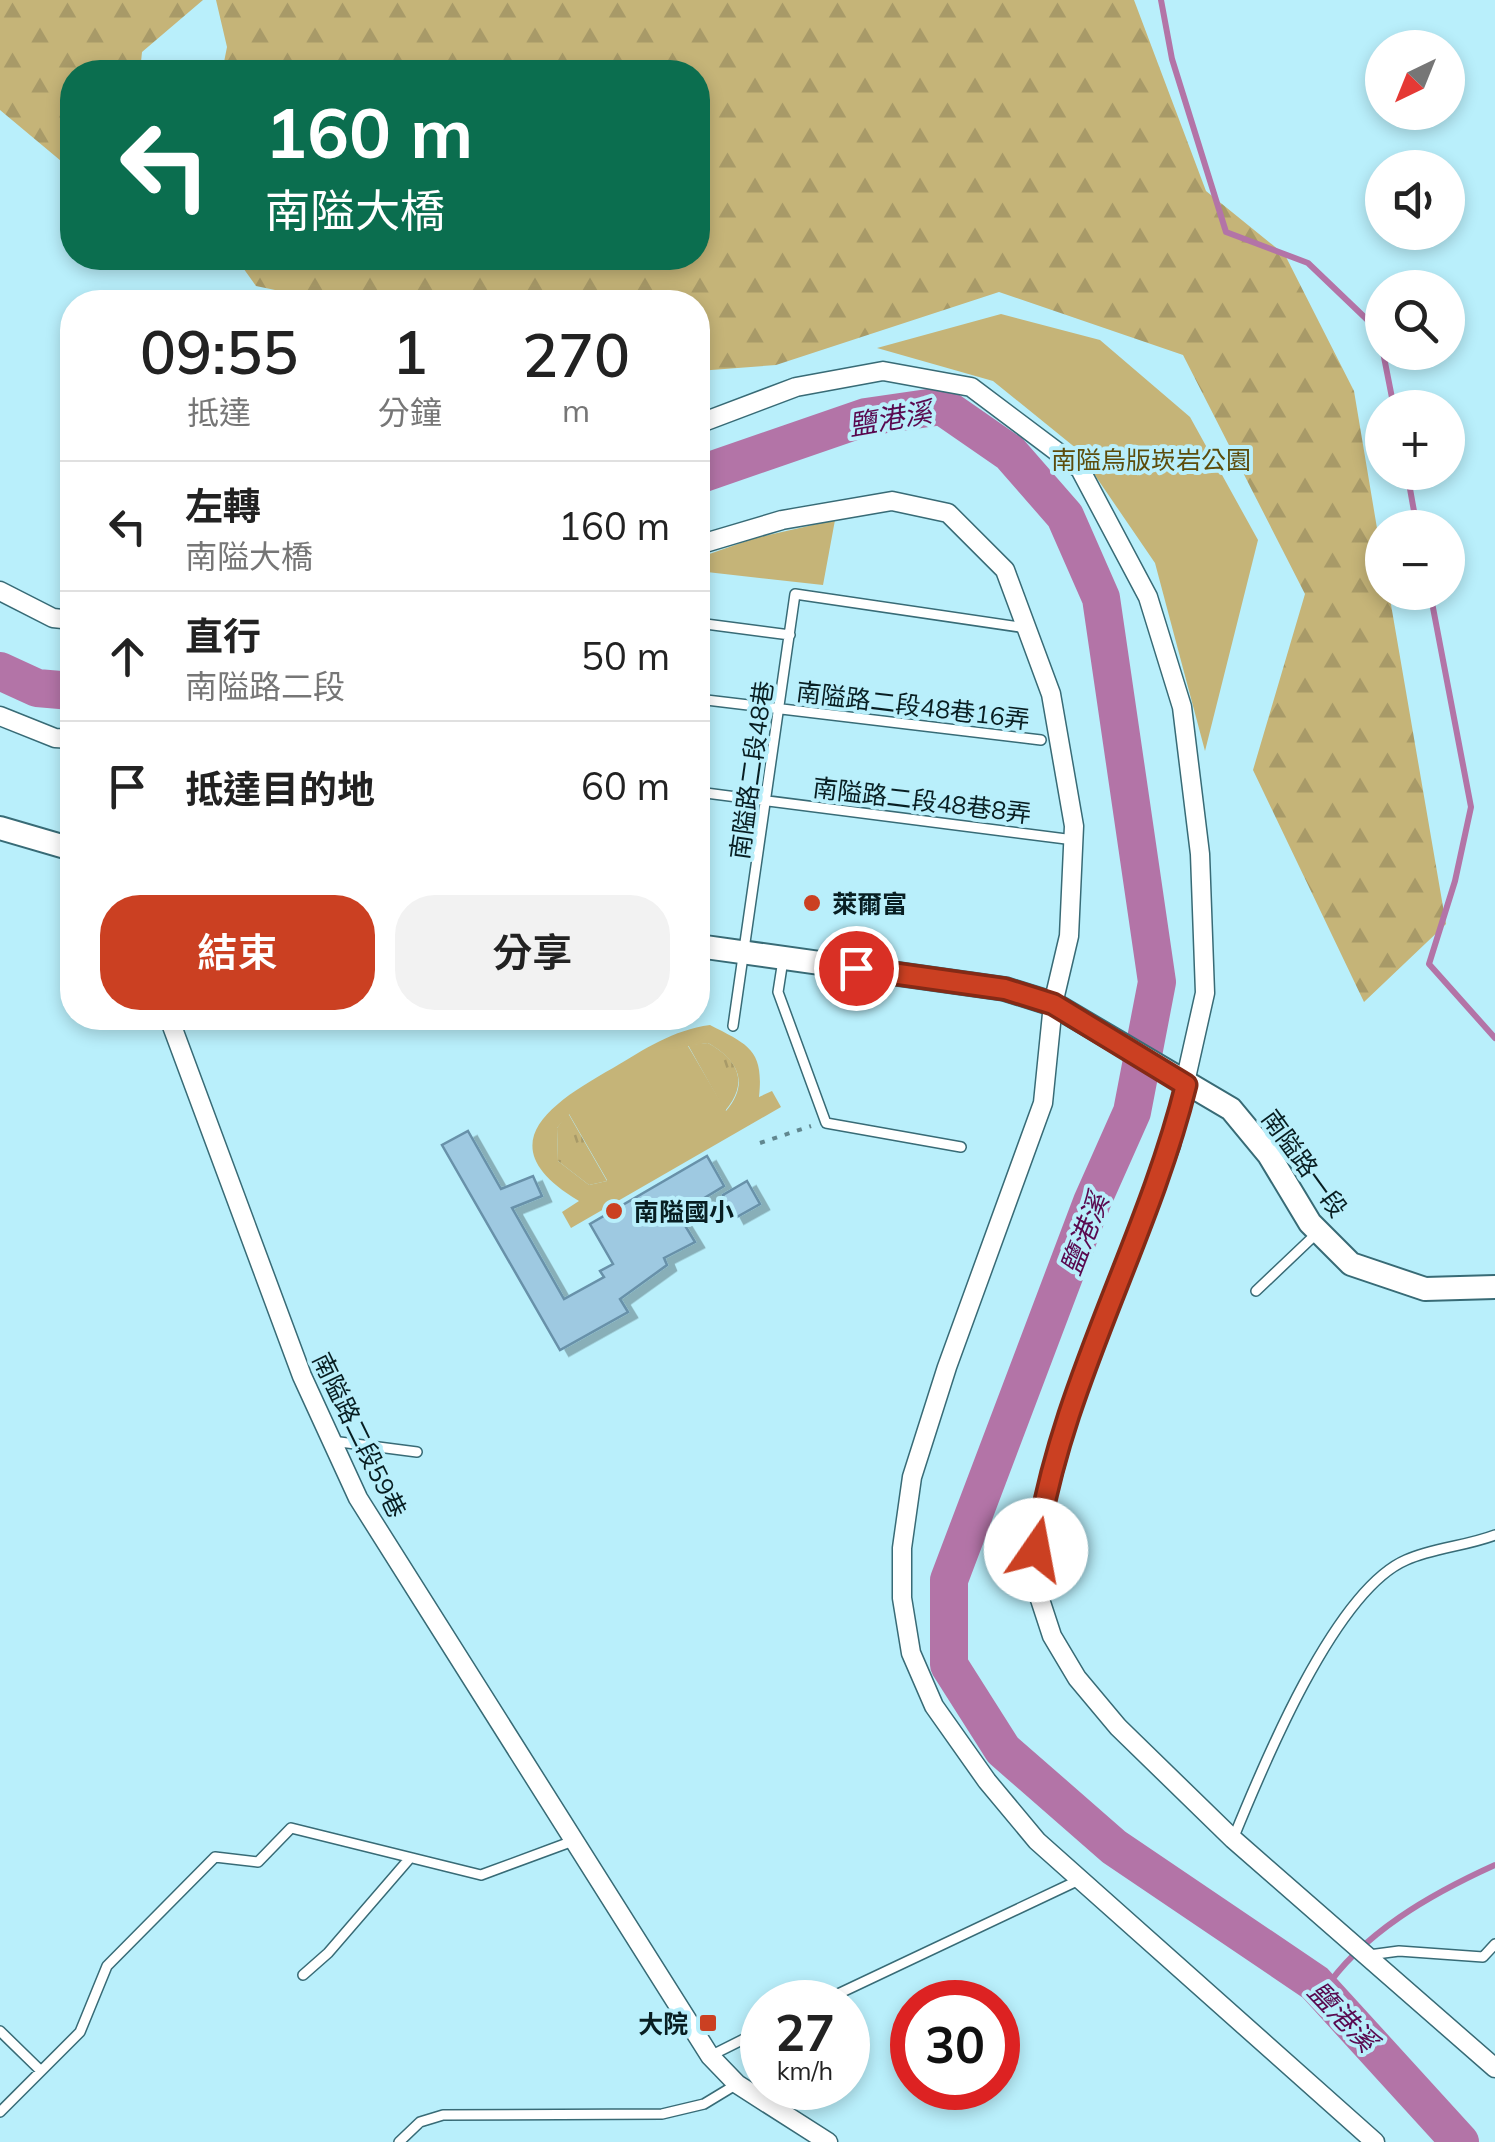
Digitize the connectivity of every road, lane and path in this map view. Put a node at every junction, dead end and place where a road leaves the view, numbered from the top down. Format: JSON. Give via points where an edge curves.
{"nodes":[{"id":1,"x":710,"y":419,"type":"edge"},
{"id":2,"x":710,"y":541,"type":"edge"},
{"id":3,"x":0,"y":591,"type":"edge"},
{"id":4,"x":60,"y":619,"type":"edge"},
{"id":5,"x":710,"y":624,"type":"edge"},
{"id":6,"x":1026,"y":628,"type":"junction"},
{"id":7,"x":790,"y":635,"type":"junction"},
{"id":8,"x":710,"y":701,"type":"edge"},
{"id":9,"x":780,"y":710,"type":"junction"},
{"id":10,"x":0,"y":716,"type":"edge"},
{"id":11,"x":60,"y":738,"type":"edge"},
{"id":12,"x":1041,"y":740,"type":"dead end"},
{"id":13,"x":710,"y":793,"type":"edge"},
{"id":14,"x":766,"y":800,"type":"junction"},
{"id":15,"x":0,"y":828,"type":"edge"},
{"id":16,"x":1074,"y":840,"type":"junction"},
{"id":17,"x":60,"y":846,"type":"edge"},
{"id":18,"x":710,"y":947,"type":"edge"},
{"id":19,"x":746,"y":951,"type":"junction"},
{"id":20,"x":784,"y":958,"type":"junction"},
{"id":21,"x":1053,"y":1004,"type":"junction"},
{"id":22,"x":732,"y":1026,"type":"dead end"},
{"id":23,"x":174,"y":1030,"type":"edge"},
{"id":24,"x":1186,"y":1085,"type":"junction"},
{"id":25,"x":826,"y":1122,"type":"junction"},
{"id":26,"x":760,"y":1143,"type":"dead end"},
{"id":27,"x":961,"y":1147,"type":"dead end"},
{"id":28,"x":1319,"y":1232,"type":"junction"},
{"id":29,"x":1494,"y":1290,"type":"edge"},
{"id":30,"x":1256,"y":1291,"type":"dead end"},
{"id":31,"x":330,"y":1440,"type":"junction"},
{"id":32,"x":417,"y":1452,"type":"dead end"},
{"id":33,"x":1495,"y":1535,"type":"edge"},
{"id":34,"x":1234,"y":1839,"type":"junction"},
{"id":35,"x":576,"y":1840,"type":"junction"},
{"id":36,"x":410,"y":1858,"type":"junction"},
{"id":37,"x":1078,"y":1881,"type":"junction"},
{"id":38,"x":1495,"y":1944,"type":"edge"},
{"id":39,"x":1369,"y":1955,"type":"junction"},
{"id":40,"x":303,"y":1975,"type":"dead end"},
{"id":41,"x":868,"y":1980,"type":"edge"},
{"id":42,"x":0,"y":2031,"type":"edge"},
{"id":43,"x":740,"y":2041,"type":"edge"},
{"id":44,"x":710,"y":2056,"type":"junction"},
{"id":45,"x":1495,"y":2068,"type":"edge"},
{"id":46,"x":41,"y":2071,"type":"junction"},
{"id":47,"x":737,"y":2084,"type":"junction"},
{"id":48,"x":0,"y":2112,"type":"edge"},
{"id":49,"x":399,"y":2142,"type":"edge"},
{"id":50,"x":828,"y":2142,"type":"edge"},
{"id":51,"x":1375,"y":2142,"type":"edge"}],
"edges":[{"from":1,"to":24,"type":"street","via":[[796,387],[883,371],[971,386],[1080,469],[1148,597],[1182,708],[1200,854],[1204,993]]},
{"from":2,"to":6,"type":"street","via":[[782,520],[892,502],[948,512],[1004,570]]},
{"from":3,"to":4,"type":"street"},
{"from":5,"to":7,"type":"lane"},
{"from":6,"to":7,"type":"lane","name":"南隘路二段48巷","via":[[795,594]]},
{"from":6,"to":16,"type":"street","via":[[1051,694]]},
{"from":7,"to":9,"type":"lane","name":"南隘路二段48巷"},
{"from":8,"to":9,"type":"lane","name":"南隘路二段48巷16弄"},
{"from":9,"to":12,"type":"lane","name":"南隘路二段48巷16弄"},
{"from":9,"to":14,"type":"lane","name":"南隘路二段48巷"},
{"from":10,"to":11,"type":"street"},
{"from":13,"to":14,"type":"lane","name":"南隘路二段48巷8弄"},
{"from":14,"to":16,"type":"lane","name":"南隘路二段48巷8弄"},
{"from":14,"to":19,"type":"lane","name":"南隘路二段48巷"},
{"from":15,"to":17,"type":"street"},
{"from":16,"to":21,"type":"street","via":[[1070,936]]},
{"from":18,"to":19,"type":"street","name":"南隘路一段"},
{"from":19,"to":20,"type":"street","name":"南隘路一段"},
{"from":19,"to":22,"type":"lane","name":"南隘路二段48巷"},
{"from":20,"to":21,"type":"street","name":"南隘路一段","via":[[1005,989]]},
{"from":20,"to":25,"type":"lane","via":[[778,992]]},
{"from":21,"to":24,"type":"street","name":"南隘路一段"},
{"from":21,"to":37,"type":"street","via":[[1043,1102],[912,1478],[902,1598],[910,1653],[934,1706],[987,1781]]},
{"from":23,"to":31,"type":"street","name":"南隘路二段59巷"},
{"from":24,"to":28,"type":"street","name":"南隘路一段","via":[[1230,1109],[1269,1154]]},
{"from":24,"to":34,"type":"street","via":[[1171,1145],[1071,1407],[1032,1575],[1052,1636],[1078,1678]]},
{"from":25,"to":26,"type":"path"},
{"from":25,"to":27,"type":"lane"},
{"from":28,"to":29,"type":"street","name":"南隘路一段","via":[[1350,1264],[1425,1290]]},
{"from":28,"to":30,"type":"lane"},
{"from":31,"to":32,"type":"lane"},
{"from":31,"to":35,"type":"street","name":"南隘路二段59巷","via":[[416,1597]]},
{"from":33,"to":34,"type":"lane","via":[[1404,1560],[1360,1597],[1268,1755]]},
{"from":34,"to":39,"type":"street"},
{"from":35,"to":36,"type":"lane","via":[[482,1876]]},
{"from":35,"to":44,"type":"street","name":"南隘路二段59巷"},
{"from":36,"to":40,"type":"lane"},
{"from":36,"to":46,"type":"lane","via":[[292,1828],[258,1862],[215,1857],[107,1966],[80,2032]]},
{"from":37,"to":41,"type":"lane"},
{"from":37,"to":51,"type":"street"},
{"from":38,"to":39,"type":"lane","via":[[1483,1957]]},
{"from":39,"to":45,"type":"street"},
{"from":42,"to":46,"type":"lane"},
{"from":43,"to":44,"type":"lane"},
{"from":44,"to":47,"type":"street","name":"南隘路二段59巷"},
{"from":46,"to":48,"type":"lane"},
{"from":47,"to":49,"type":"lane","via":[[704,2104],[662,2114],[444,2115],[420,2122]]},
{"from":47,"to":50,"type":"street","name":"南隘路二段59巷"}]}
